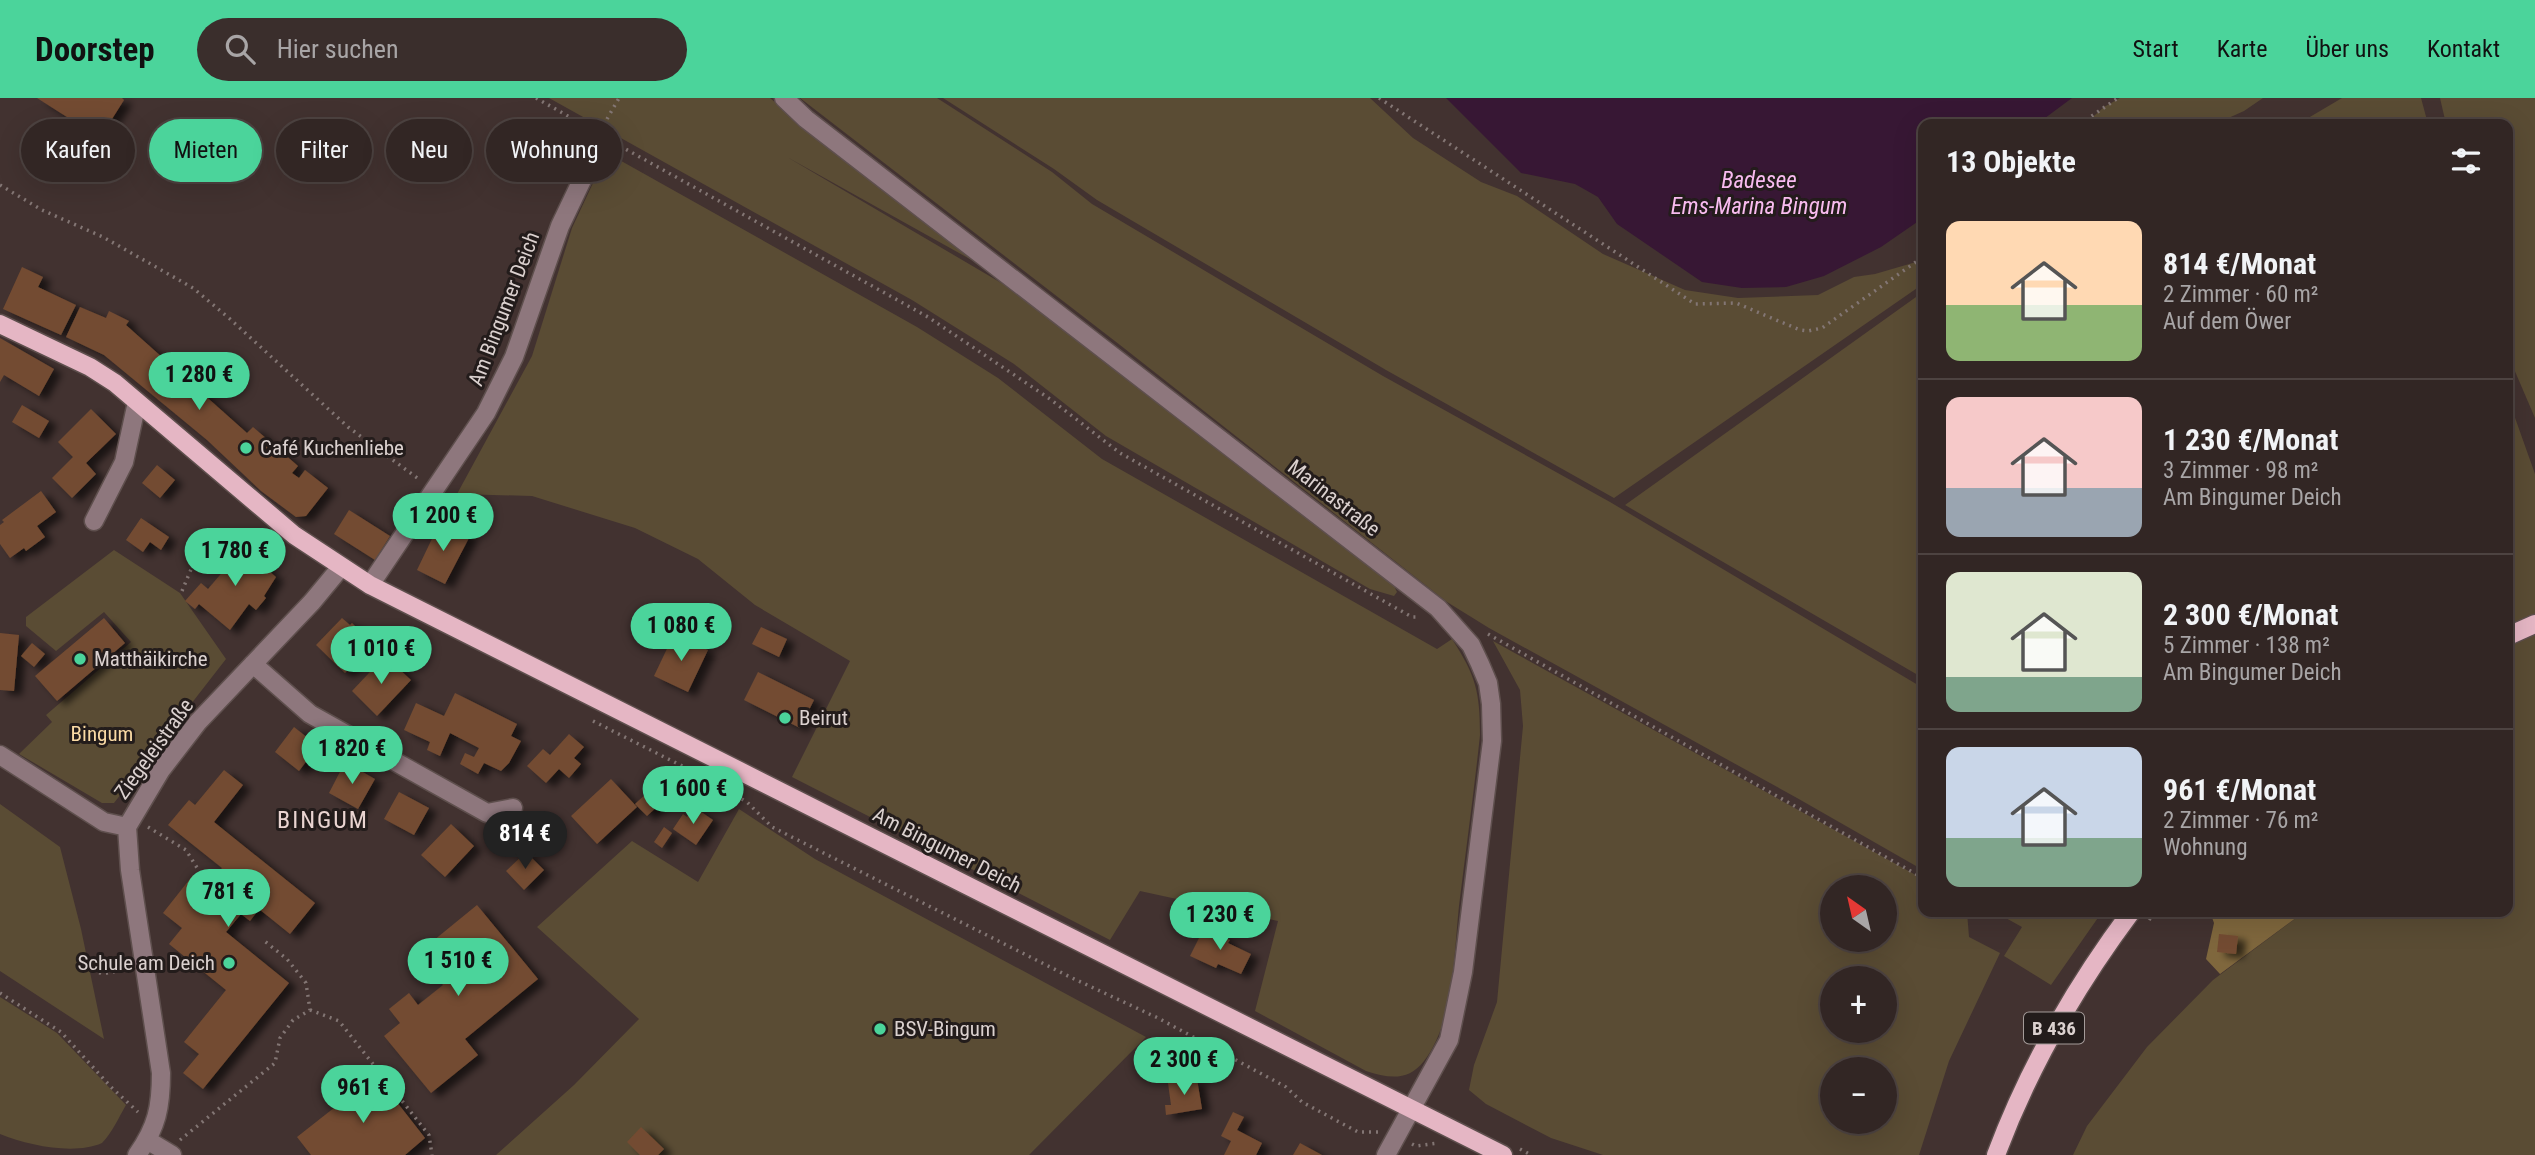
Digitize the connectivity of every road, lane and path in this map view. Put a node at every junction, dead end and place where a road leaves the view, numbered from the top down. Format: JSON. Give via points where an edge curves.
{"nodes":[{"id":1,"x":618,"y":98,"type":"edge"},
{"id":2,"x":784,"y":98,"type":"edge"},
{"id":3,"x":1379,"y":98,"type":"edge"},
{"id":4,"x":2118,"y":98,"type":"edge"},
{"id":5,"x":608,"y":119,"type":"edge"},
{"id":6,"x":2087,"y":119,"type":"edge"},
{"id":7,"x":638,"y":156,"type":"dead end"},
{"id":8,"x":580,"y":182,"type":"edge"},
{"id":9,"x":0,"y":185,"type":"edge"},
{"id":10,"x":1918,"y":261,"type":"edge"},
{"id":11,"x":0,"y":324,"type":"edge"},
{"id":12,"x":137,"y":402,"type":"junction"},
{"id":13,"x":435,"y":491,"type":"junction"},
{"id":14,"x":94,"y":521,"type":"dead end"},
{"id":15,"x":218,"y":531,"type":"dead end"},
{"id":16,"x":341,"y":567,"type":"junction"},
{"id":17,"x":370,"y":585,"type":"junction"},
{"id":18,"x":182,"y":592,"type":"dead end"},
{"id":19,"x":1438,"y":608,"type":"junction"},
{"id":20,"x":2535,"y":624,"type":"edge"},
{"id":21,"x":1483,"y":632,"type":"dead end"},
{"id":22,"x":2513,"y":634,"type":"edge"},
{"id":23,"x":253,"y":664,"type":"junction"},
{"id":24,"x":638,"y":743,"type":"dead end"},
{"id":25,"x":0,"y":755,"type":"edge"},
{"id":26,"x":513,"y":808,"type":"dead end"},
{"id":27,"x":127,"y":827,"type":"junction"},
{"id":28,"x":1918,"y":875,"type":"edge"},
{"id":29,"x":204,"y":879,"type":"dead end"},
{"id":30,"x":2128,"y":917,"type":"edge"},
{"id":31,"x":2151,"y":917,"type":"edge"},
{"id":32,"x":2147,"y":922,"type":"dead end"},
{"id":33,"x":262,"y":939,"type":"dead end"},
{"id":34,"x":146,"y":965,"type":"junction"},
{"id":35,"x":87,"y":966,"type":"dead end"},
{"id":36,"x":0,"y":993,"type":"edge"},
{"id":37,"x":310,"y":1010,"type":"junction"},
{"id":38,"x":1411,"y":1109,"type":"junction"},
{"id":39,"x":156,"y":1122,"type":"junction"},
{"id":40,"x":1398,"y":1135,"type":"junction"},
{"id":41,"x":1442,"y":1143,"type":"dead end"},
{"id":42,"x":142,"y":1147,"type":"edge"},
{"id":43,"x":170,"y":1153,"type":"edge"},
{"id":44,"x":432,"y":1155,"type":"edge"},
{"id":45,"x":1386,"y":1155,"type":"edge"},
{"id":46,"x":1503,"y":1155,"type":"edge"},
{"id":47,"x":1997,"y":1155,"type":"edge"}],
"edges":[{"from":1,"to":5,"type":"path"},
{"from":2,"to":19,"type":"street","name":"Marinastraße"},
{"from":3,"to":10,"type":"path","via":[[1695,304],[1736,303],[1808,331],[1822,328]]},
{"from":4,"to":6,"type":"path"},
{"from":7,"to":19,"type":"path","via":[[928,317],[1050,399],[1120,453],[1412,617],[1426,617]]},
{"from":8,"to":13,"type":"street","name":"Am Bingumer Deich","via":[[514,357],[486,413]]},
{"from":9,"to":13,"type":"path","via":[[192,288],[348,427]]},
{"from":11,"to":12,"type":"main road","name":"Am Bingumer Deich","via":[[90,367]]},
{"from":12,"to":14,"type":"street","via":[[124,462]]},
{"from":12,"to":16,"type":"main road","name":"Am Bingumer Deich","via":[[259,507]]},
{"from":13,"to":17,"type":"street","name":"Am Bingumer Deich"},
{"from":15,"to":18,"type":"path","via":[[192,566]]},
{"from":16,"to":17,"type":"main road","name":"Am Bingumer Deich"},
{"from":16,"to":23,"type":"street","name":"Ziegeleistraße"},
{"from":17,"to":38,"type":"main road","name":"Am Bingumer Deich"},
{"from":19,"to":38,"type":"street","name":"Marinastraße","via":[[1471,645],[1480,664],[1489,693],[1492,741],[1461,986],[1448,1040]]},
{"from":20,"to":22,"type":"main road"},
{"from":21,"to":28,"type":"path"},
{"from":23,"to":26,"type":"street","via":[[310,713],[487,813]]},
{"from":23,"to":27,"type":"street","name":"Ziegeleistraße","via":[[174,752]]},
{"from":24,"to":40,"type":"path","via":[[747,802],[772,827],[1158,1018],[1358,1132]]},
{"from":25,"to":27,"type":"street","via":[[104,822]]},
{"from":27,"to":29,"type":"path","via":[[150,827],[186,850]]},
{"from":27,"to":34,"type":"street","name":"Ziegeleistraße"},
{"from":30,"to":47,"type":"main road","number":"B 436","via":[[2037,1059]]},
{"from":31,"to":32,"type":"path"},
{"from":33,"to":37,"type":"path","via":[[287,959],[306,983]]},
{"from":34,"to":35,"type":"path","via":[[102,974]]},
{"from":34,"to":39,"type":"street","name":"Ziegeleistraße","via":[[161,1073]]},
{"from":36,"to":39,"type":"path","via":[[61,1032],[111,1087],[141,1115]]},
{"from":37,"to":43,"type":"path","via":[[293,1020],[280,1038],[275,1063]]},
{"from":37,"to":44,"type":"path","via":[[339,1021],[429,1135]]},
{"from":38,"to":40,"type":"street","name":"Marinastraße"},
{"from":38,"to":46,"type":"main road","name":"Am Bingumer Deich"},
{"from":39,"to":42,"type":"street","name":"Ziegeleistraße"},
{"from":40,"to":41,"type":"path","via":[[1416,1146]]},
{"from":40,"to":45,"type":"street","name":"Marinastraße"},
{"from":42,"to":43,"type":"street","name":"Ziegeleistraße"}]}
